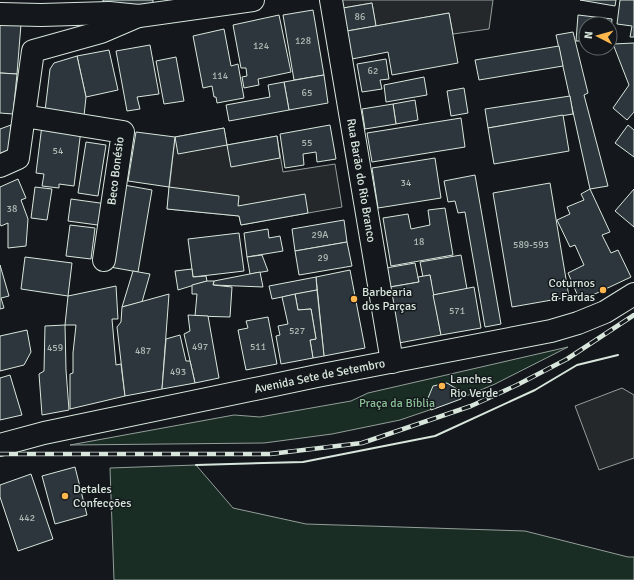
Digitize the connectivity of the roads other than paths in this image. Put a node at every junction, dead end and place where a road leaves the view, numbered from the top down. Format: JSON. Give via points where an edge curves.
{"nodes":[{"id":1,"x":253,"y":0,"type":"edge"},
{"id":2,"x":331,"y":0,"type":"edge"},
{"id":3,"x":152,"y":10,"type":"edge"},
{"id":4,"x":0,"y":14,"type":"edge"},
{"id":5,"x":24,"y":116,"type":"junction"},
{"id":6,"x":0,"y":166,"type":"edge"},
{"id":7,"x":104,"y":260,"type":"dead end"},
{"id":8,"x":634,"y":294,"type":"edge"},
{"id":9,"x":392,"y":362,"type":"junction"},
{"id":10,"x":0,"y":445,"type":"edge"}],
"edges":[{"from":1,"to":3,"type":"street"},
{"from":2,"to":9,"type":"street","name":"Rua Barão do Rio Branco"},
{"from":3,"to":4,"type":"street","via":[[41,15]]},
{"from":3,"to":5,"type":"street","via":[[101,32],[33,51]]},
{"from":5,"to":6,"type":"street","via":[[18,158]]},
{"from":5,"to":7,"type":"street","name":"Beco Bonésio","via":[[123,132]]},
{"from":8,"to":9,"type":"street","name":"Avenida Sete de Setembro","via":[[605,312],[551,331]]},
{"from":9,"to":10,"type":"street","name":"Avenida Sete de Setembro","via":[[44,433]]}]}
